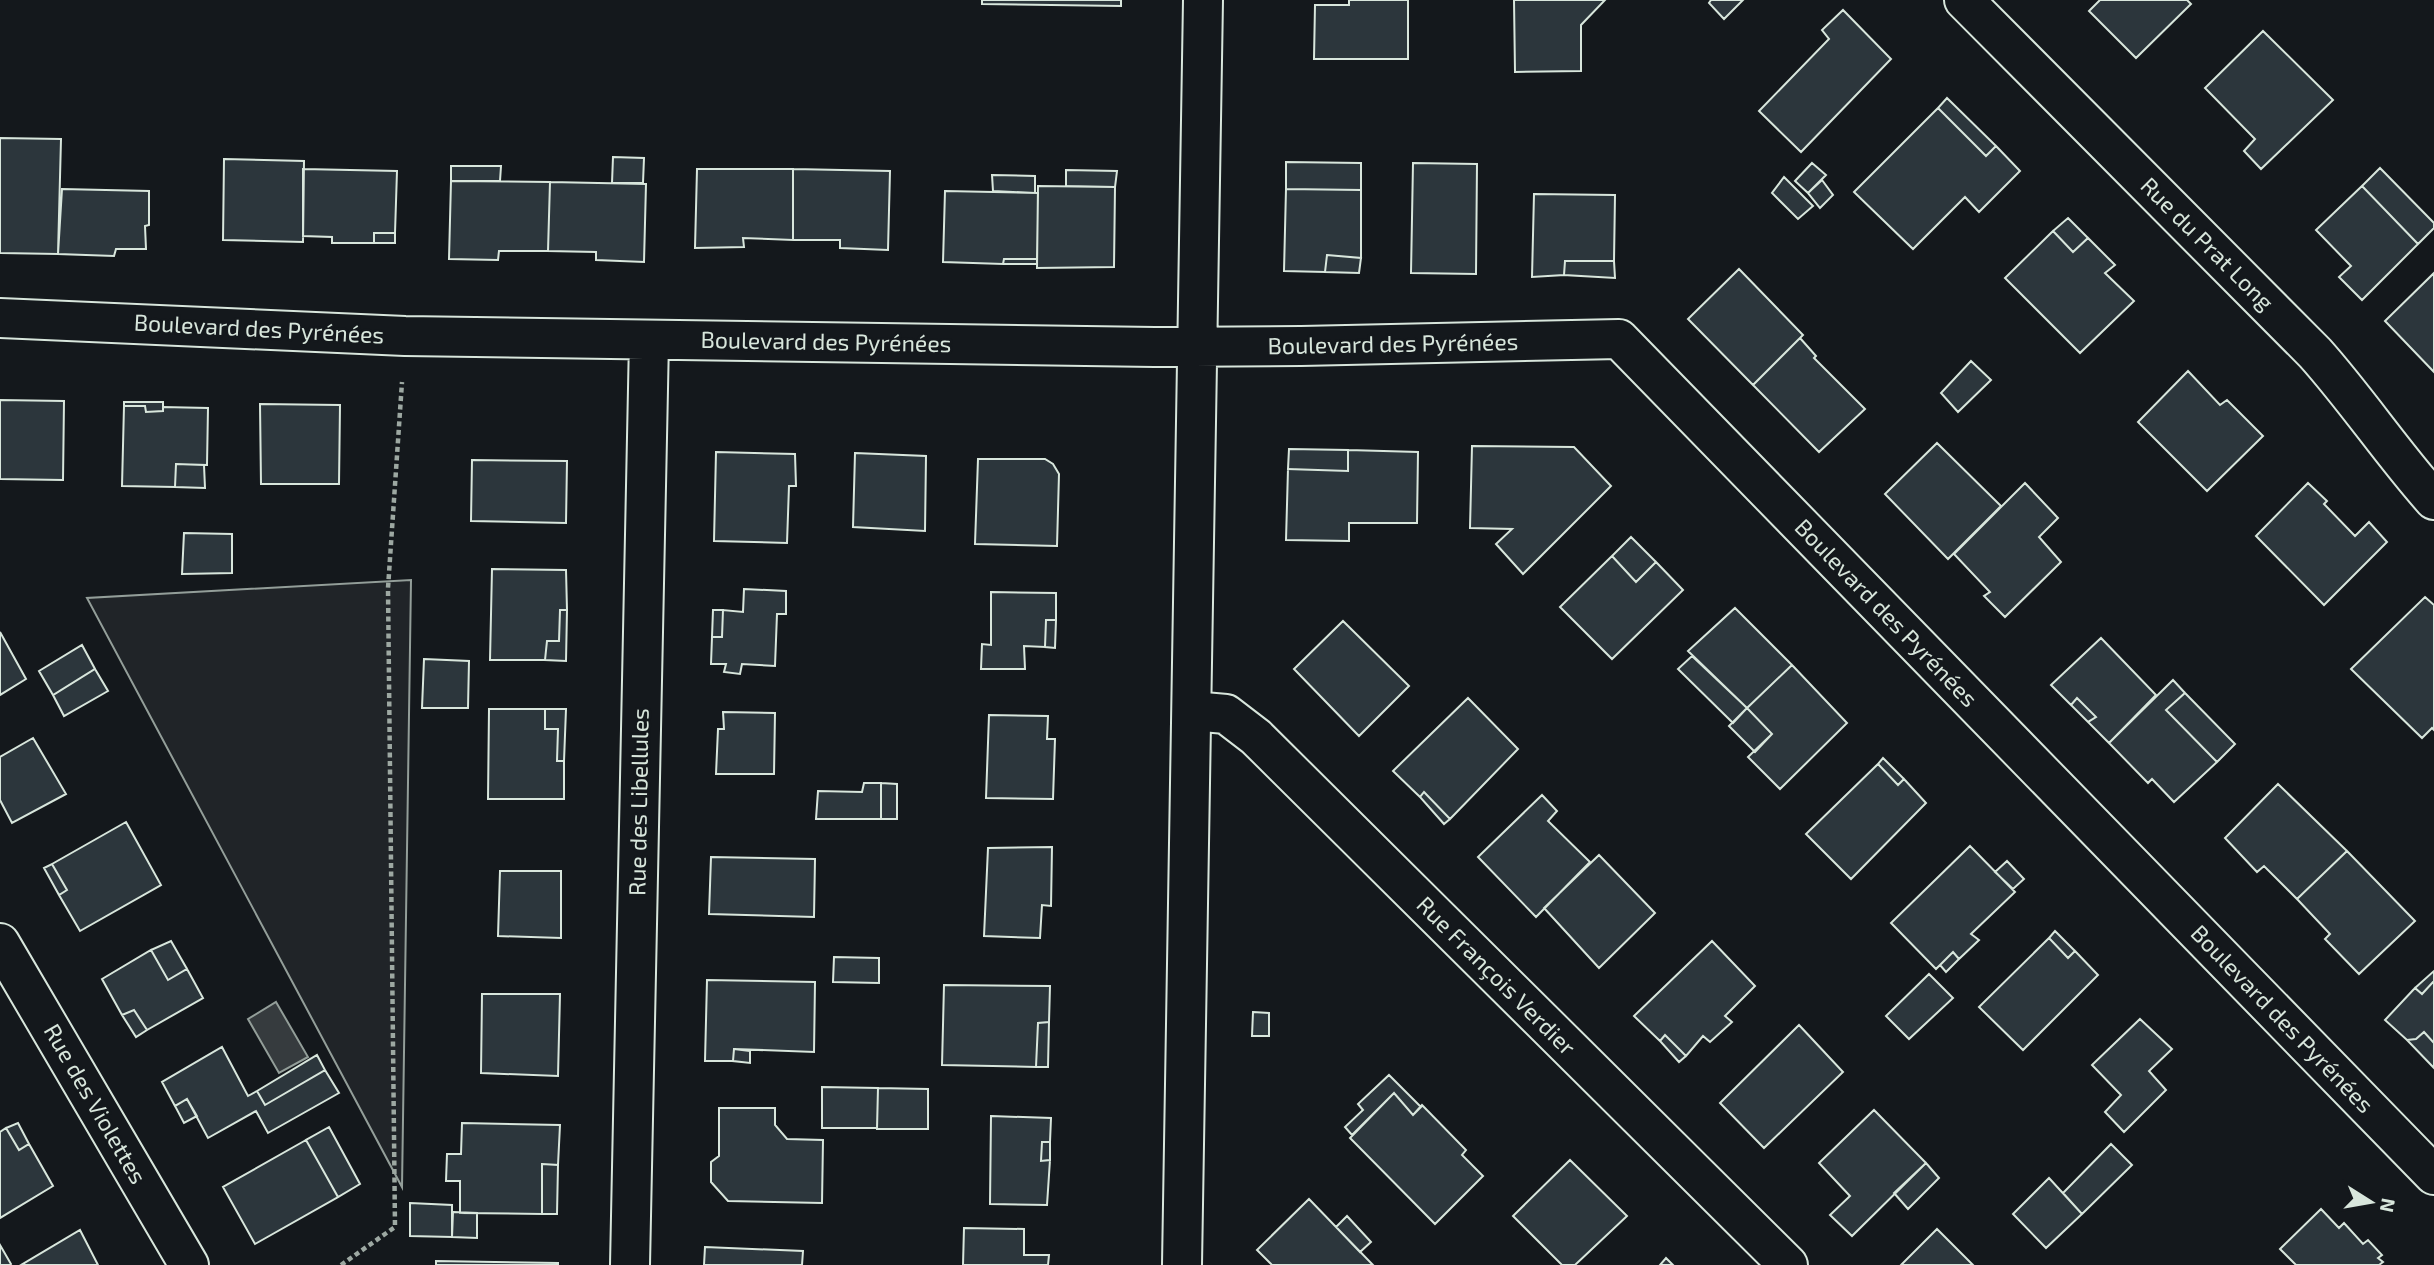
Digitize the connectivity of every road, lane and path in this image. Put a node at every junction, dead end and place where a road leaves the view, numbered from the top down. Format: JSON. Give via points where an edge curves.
{"nodes":[{"id":1,"x":1203,"y":0,"type":"edge"},
{"id":2,"x":1964,"y":0,"type":"edge"},
{"id":3,"x":0,"y":318,"type":"edge"},
{"id":4,"x":405,"y":336,"type":"junction"},
{"id":5,"x":649,"y":340,"type":"junction"},
{"id":6,"x":1197,"y":347,"type":"junction"},
{"id":7,"x":2434,"y":500,"type":"edge"},
{"id":8,"x":1192,"y":711,"type":"junction"},
{"id":9,"x":0,"y":943,"type":"edge"},
{"id":10,"x":2434,"y":1175,"type":"edge"},
{"id":11,"x":189,"y":1265,"type":"edge"},
{"id":12,"x":341,"y":1265,"type":"edge"},
{"id":13,"x":630,"y":1265,"type":"edge"},
{"id":14,"x":1182,"y":1265,"type":"edge"},
{"id":15,"x":1788,"y":1265,"type":"edge"}],
"edges":[{"from":1,"to":6,"type":"street"},
{"from":2,"to":7,"type":"street","name":"Rue du Prat Long","via":[[2315,353]]},
{"from":3,"to":4,"type":"street","name":"Boulevard des Pyrénées"},
{"from":4,"to":5,"type":"street","name":"Boulevard des Pyrénées"},
{"from":4,"to":12,"type":"path","via":[[388,588],[395,1227]]},
{"from":5,"to":6,"type":"street","name":"Boulevard des Pyrénées"},
{"from":5,"to":13,"type":"street","name":"Rue des Libellules"},
{"from":6,"to":8,"type":"street"},
{"from":6,"to":10,"type":"street","name":"Boulevard des Pyrénées","via":[[1619,339]]},
{"from":8,"to":14,"type":"street"},
{"from":8,"to":15,"type":"street","name":"Rue François Verdier","via":[[1226,714],[1256,737]]},
{"from":9,"to":11,"type":"street","name":"Rue des Violettes"}]}
